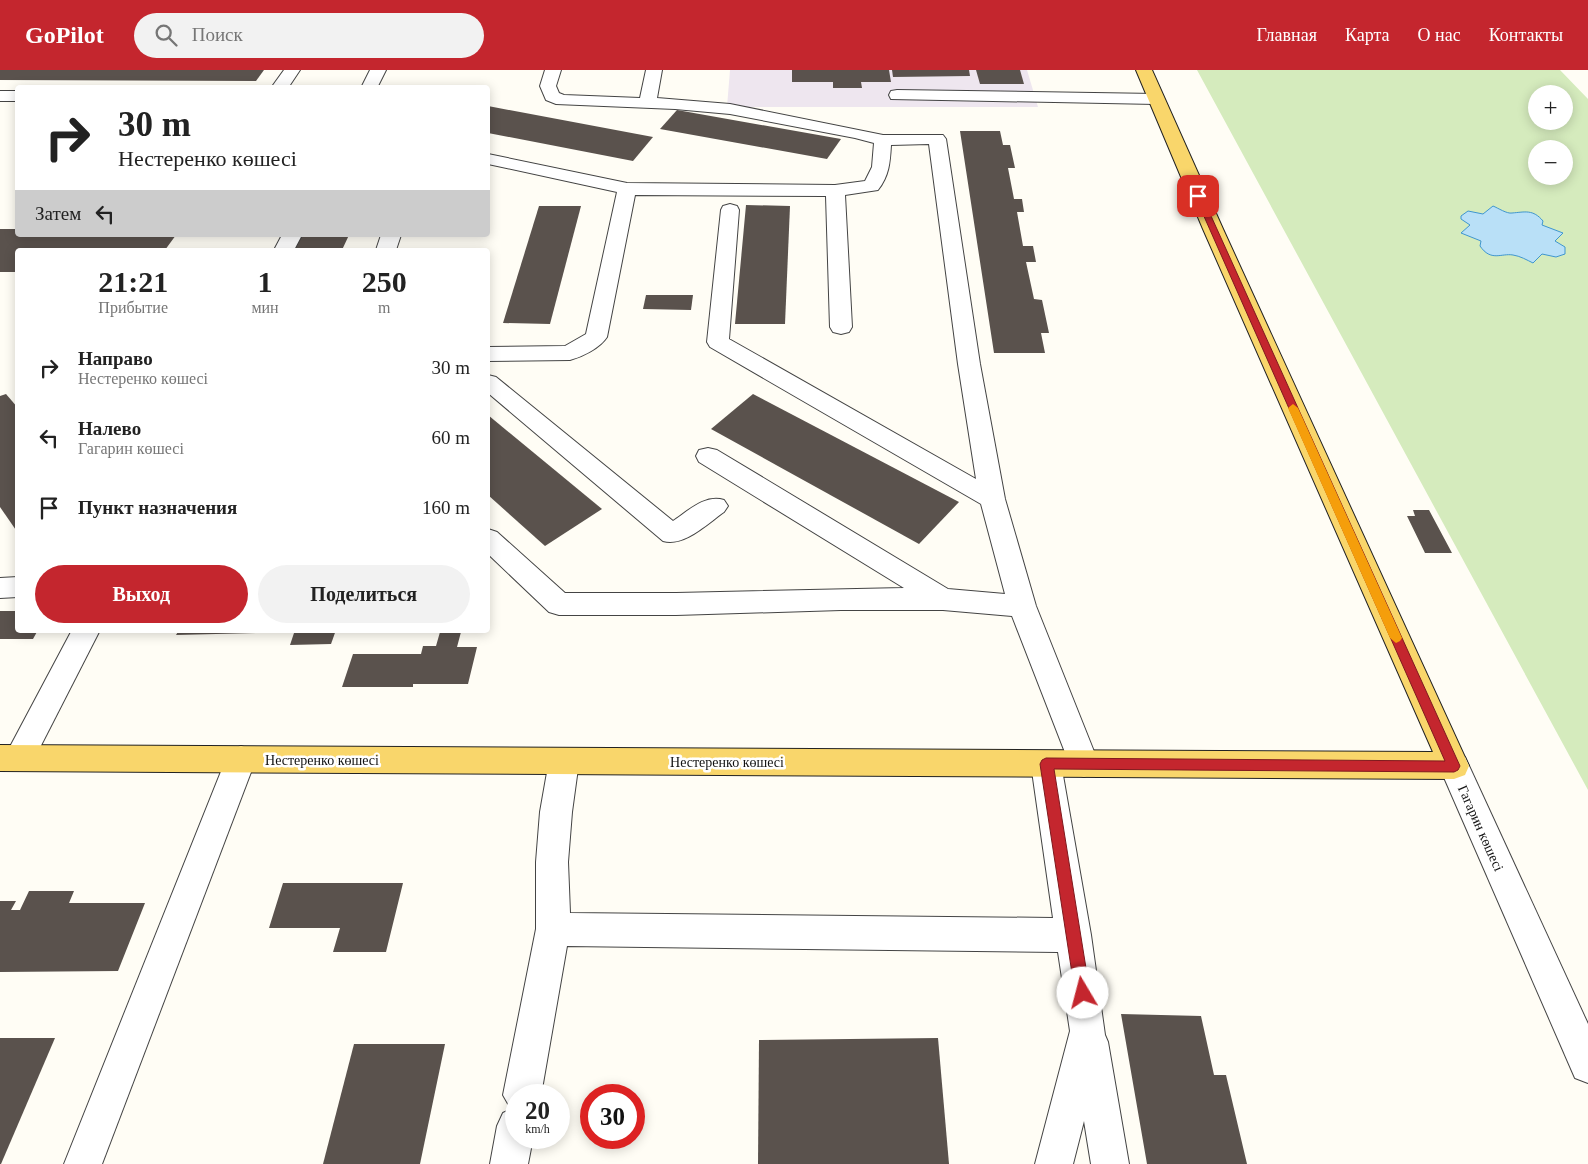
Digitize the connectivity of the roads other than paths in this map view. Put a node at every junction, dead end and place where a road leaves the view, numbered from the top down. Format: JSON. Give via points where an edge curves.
{"nodes":[{"id":1,"x":292,"y":70,"type":"edge"},
{"id":2,"x":378,"y":70,"type":"edge"},
{"id":3,"x":553,"y":70,"type":"edge"},
{"id":4,"x":654,"y":70,"type":"edge"},
{"id":5,"x":1144,"y":70,"type":"edge"},
{"id":6,"x":280,"y":85,"type":"edge"},
{"id":7,"x":370,"y":85,"type":"edge"},
{"id":8,"x":897,"y":95,"type":"dead end"},
{"id":9,"x":0,"y":96,"type":"edge"},
{"id":10,"x":15,"y":96,"type":"edge"},
{"id":11,"x":1156,"y":99,"type":"junction"},
{"id":12,"x":648,"y":102,"type":"junction"},
{"id":13,"x":884,"y":140,"type":"junction"},
{"id":14,"x":490,"y":159,"type":"edge"},
{"id":15,"x":627,"y":188,"type":"junction"},
{"id":16,"x":835,"y":191,"type":"junction"},
{"id":17,"x":730,"y":210,"type":"dead end"},
{"id":18,"x":841,"y":327,"type":"dead end"},
{"id":19,"x":490,"y":354,"type":"edge"},
{"id":20,"x":490,"y":384,"type":"edge"},
{"id":21,"x":708,"y":456,"type":"dead end"},
{"id":22,"x":992,"y":499,"type":"junction"},
{"id":23,"x":715,"y":506,"type":"dead end"},
{"id":24,"x":490,"y":541,"type":"edge"},
{"id":25,"x":15,"y":587,"type":"edge"},
{"id":26,"x":0,"y":588,"type":"edge"},
{"id":27,"x":943,"y":599,"type":"junction"},
{"id":28,"x":1022,"y":606,"type":"junction"},
{"id":29,"x":84,"y":633,"type":"edge"},
{"id":30,"x":10,"y":758,"type":"edge"},
{"id":31,"x":241,"y":760,"type":"junction"},
{"id":32,"x":564,"y":761,"type":"junction"},
{"id":33,"x":1046,"y":764,"type":"junction"},
{"id":34,"x":1084,"y":764,"type":"junction"},
{"id":35,"x":1454,"y":766,"type":"junction"},
{"id":36,"x":553,"y":928,"type":"junction"},
{"id":37,"x":1074,"y":935,"type":"junction"},
{"id":38,"x":1088,"y":1031,"type":"junction"},
{"id":39,"x":1588,"y":1065,"type":"edge"},
{"id":40,"x":524,"y":1084,"type":"edge"},
{"id":41,"x":512,"y":1149,"type":"edge"},
{"id":42,"x":83,"y":1164,"type":"edge"},
{"id":43,"x":509,"y":1164,"type":"edge"},
{"id":44,"x":1054,"y":1164,"type":"edge"},
{"id":45,"x":1110,"y":1164,"type":"edge"}],
"edges":[{"from":1,"to":6,"type":"street"},
{"from":2,"to":7,"type":"street"},
{"from":3,"to":12,"type":"street","via":[[548,86],[552,96],[562,100]]},
{"from":4,"to":12,"type":"street"},
{"from":5,"to":11,"type":"main road","name":"Гагарин көшесі"},
{"from":8,"to":11,"type":"street"},
{"from":9,"to":10,"type":"street"},
{"from":11,"to":35,"type":"main road","name":"Гагарин көшесі"},
{"from":12,"to":13,"type":"street","via":[[730,109]]},
{"from":13,"to":16,"type":"street","via":[[881,167],[871,186]]},
{"from":13,"to":22,"type":"street","via":[[937,139]]},
{"from":14,"to":15,"type":"street"},
{"from":15,"to":16,"type":"street"},
{"from":15,"to":19,"type":"street","via":[[596,336],[570,353]]},
{"from":16,"to":18,"type":"street"},
{"from":17,"to":22,"type":"street","via":[[718,342]]},
{"from":20,"to":23,"type":"street","via":[[672,534]]},
{"from":21,"to":27,"type":"street"},
{"from":22,"to":28,"type":"street"},
{"from":24,"to":27,"type":"street","via":[[559,604]]},
{"from":25,"to":26,"type":"street"},
{"from":27,"to":28,"type":"street"},
{"from":28,"to":34,"type":"street"},
{"from":29,"to":30,"type":"street"},
{"from":30,"to":31,"type":"main road","name":"Нестеренко көшесі"},
{"from":31,"to":32,"type":"main road","name":"Нестеренко көшесі"},
{"from":31,"to":42,"type":"street"},
{"from":32,"to":33,"type":"main road","name":"Нестеренко көшесі"},
{"from":32,"to":36,"type":"street","via":[[552,862]]},
{"from":33,"to":34,"type":"main road","name":"Нестеренко көшесі"},
{"from":33,"to":37,"type":"street"},
{"from":34,"to":35,"type":"main road","name":"Нестеренко көшесі"},
{"from":35,"to":39,"type":"street","name":"Гагарин көшесі"},
{"from":36,"to":37,"type":"street"},
{"from":36,"to":40,"type":"street"},
{"from":37,"to":38,"type":"street"},
{"from":38,"to":44,"type":"street"},
{"from":38,"to":45,"type":"street"},
{"from":41,"to":43,"type":"street"}]}
